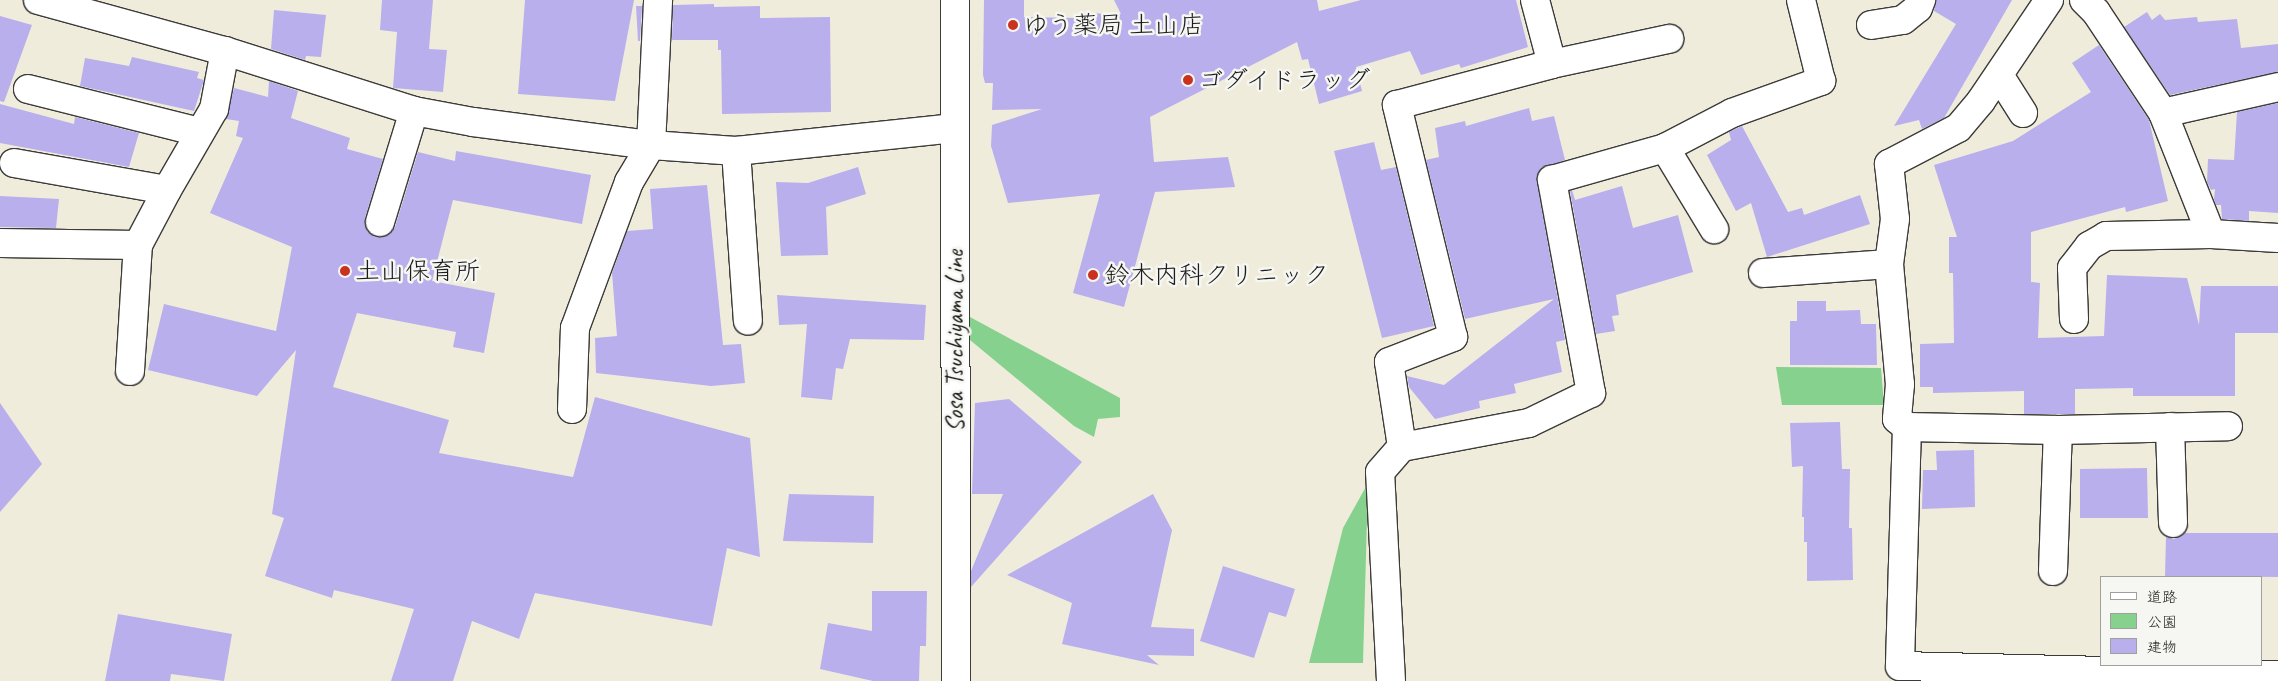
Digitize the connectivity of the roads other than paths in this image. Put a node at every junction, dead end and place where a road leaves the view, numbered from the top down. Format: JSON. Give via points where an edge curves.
{"nodes":[{"id":1,"x":38,"y":0,"type":"edge"},
{"id":2,"x":658,"y":0,"type":"edge"},
{"id":3,"x":955,"y":0,"type":"edge"},
{"id":4,"x":1535,"y":0,"type":"edge"},
{"id":5,"x":1801,"y":0,"type":"edge"},
{"id":6,"x":1921,"y":0,"type":"edge"},
{"id":7,"x":2048,"y":0,"type":"edge"},
{"id":8,"x":2084,"y":0,"type":"edge"},
{"id":9,"x":1871,"y":25,"type":"dead end"},
{"id":10,"x":1669,"y":39,"type":"dead end"},
{"id":11,"x":225,"y":51,"type":"junction"},
{"id":12,"x":1552,"y":64,"type":"junction"},
{"id":13,"x":1999,"y":75,"type":"junction"},
{"id":14,"x":2278,"y":87,"type":"edge"},
{"id":15,"x":28,"y":89,"type":"dead end"},
{"id":16,"x":414,"y":111,"type":"junction"},
{"id":17,"x":2023,"y":113,"type":"dead end"},
{"id":18,"x":2163,"y":113,"type":"junction"},
{"id":19,"x":955,"y":128,"type":"junction"},
{"id":20,"x":199,"y":132,"type":"junction"},
{"id":21,"x":651,"y":145,"type":"junction"},
{"id":22,"x":1665,"y":148,"type":"junction"},
{"id":23,"x":736,"y":151,"type":"junction"},
{"id":24,"x":14,"y":163,"type":"dead end"},
{"id":25,"x":167,"y":190,"type":"junction"},
{"id":26,"x":380,"y":222,"type":"dead end"},
{"id":27,"x":1714,"y":229,"type":"dead end"},
{"id":28,"x":2211,"y":234,"type":"junction"},
{"id":29,"x":2278,"y":238,"type":"edge"},
{"id":30,"x":0,"y":244,"type":"edge"},
{"id":31,"x":138,"y":245,"type":"junction"},
{"id":32,"x":1889,"y":264,"type":"junction"},
{"id":33,"x":1763,"y":274,"type":"dead end"},
{"id":34,"x":2074,"y":319,"type":"dead end"},
{"id":35,"x":748,"y":321,"type":"dead end"},
{"id":36,"x":130,"y":371,"type":"dead end"},
{"id":37,"x":572,"y":410,"type":"dead end"},
{"id":38,"x":2228,"y":426,"type":"dead end"},
{"id":39,"x":1907,"y":427,"type":"junction"},
{"id":40,"x":2170,"y":427,"type":"junction"},
{"id":41,"x":2058,"y":430,"type":"junction"},
{"id":42,"x":1402,"y":447,"type":"junction"},
{"id":43,"x":2173,"y":523,"type":"dead end"},
{"id":44,"x":2052,"y":571,"type":"dead end"},
{"id":45,"x":1964,"y":674,"type":"edge"},
{"id":46,"x":2278,"y":675,"type":"edge"},
{"id":47,"x":2143,"y":676,"type":"edge"},
{"id":48,"x":956,"y":681,"type":"edge"},
{"id":49,"x":1391,"y":681,"type":"edge"}],
"edges":[{"from":1,"to":11,"type":"street"},
{"from":2,"to":21,"type":"street"},
{"from":3,"to":19,"type":"street","name":"Sosa Tsuchiyama Line"},
{"from":4,"to":12,"type":"street"},
{"from":5,"to":22,"type":"street","via":[[1821,81],[1732,112]]},
{"from":6,"to":9,"type":"street","via":[[1918,8],[1903,20]]},
{"from":7,"to":13,"type":"street"},
{"from":8,"to":18,"type":"street","via":[[2096,12]]},
{"from":10,"to":12,"type":"street"},
{"from":11,"to":16,"type":"street"},
{"from":11,"to":20,"type":"street","via":[[214,109]]},
{"from":12,"to":42,"type":"street","via":[[1397,105],[1453,337],[1389,362]]},
{"from":13,"to":17,"type":"street"},
{"from":13,"to":32,"type":"street","via":[[1958,128],[1889,164],[1895,219]]},
{"from":14,"to":18,"type":"street"},
{"from":15,"to":20,"type":"street"},
{"from":16,"to":21,"type":"street","via":[[473,122]]},
{"from":16,"to":26,"type":"street"},
{"from":18,"to":28,"type":"street"},
{"from":19,"to":23,"type":"street"},
{"from":19,"to":48,"type":"street","name":"Sosa Tsuchiyama Line"},
{"from":20,"to":25,"type":"street"},
{"from":21,"to":23,"type":"street"},
{"from":21,"to":37,"type":"street","via":[[629,182],[575,328]]},
{"from":22,"to":27,"type":"street"},
{"from":22,"to":42,"type":"street","via":[[1552,180],[1591,393],[1529,423]]},
{"from":23,"to":35,"type":"street"},
{"from":24,"to":25,"type":"street"},
{"from":25,"to":31,"type":"street"},
{"from":28,"to":29,"type":"street"},
{"from":28,"to":34,"type":"street","via":[[2106,236],[2089,246],[2072,268]]},
{"from":30,"to":31,"type":"street"},
{"from":31,"to":36,"type":"street"},
{"from":32,"to":33,"type":"street"},
{"from":32,"to":39,"type":"street","via":[[1900,384],[1897,419]]},
{"from":38,"to":40,"type":"street"},
{"from":39,"to":41,"type":"street"},
{"from":39,"to":45,"type":"street","via":[[1900,666]]},
{"from":40,"to":41,"type":"street"},
{"from":40,"to":43,"type":"street"},
{"from":41,"to":44,"type":"street"},
{"from":42,"to":49,"type":"street","via":[[1380,472]]},
{"from":45,"to":47,"type":"street"},
{"from":46,"to":47,"type":"street"}]}
